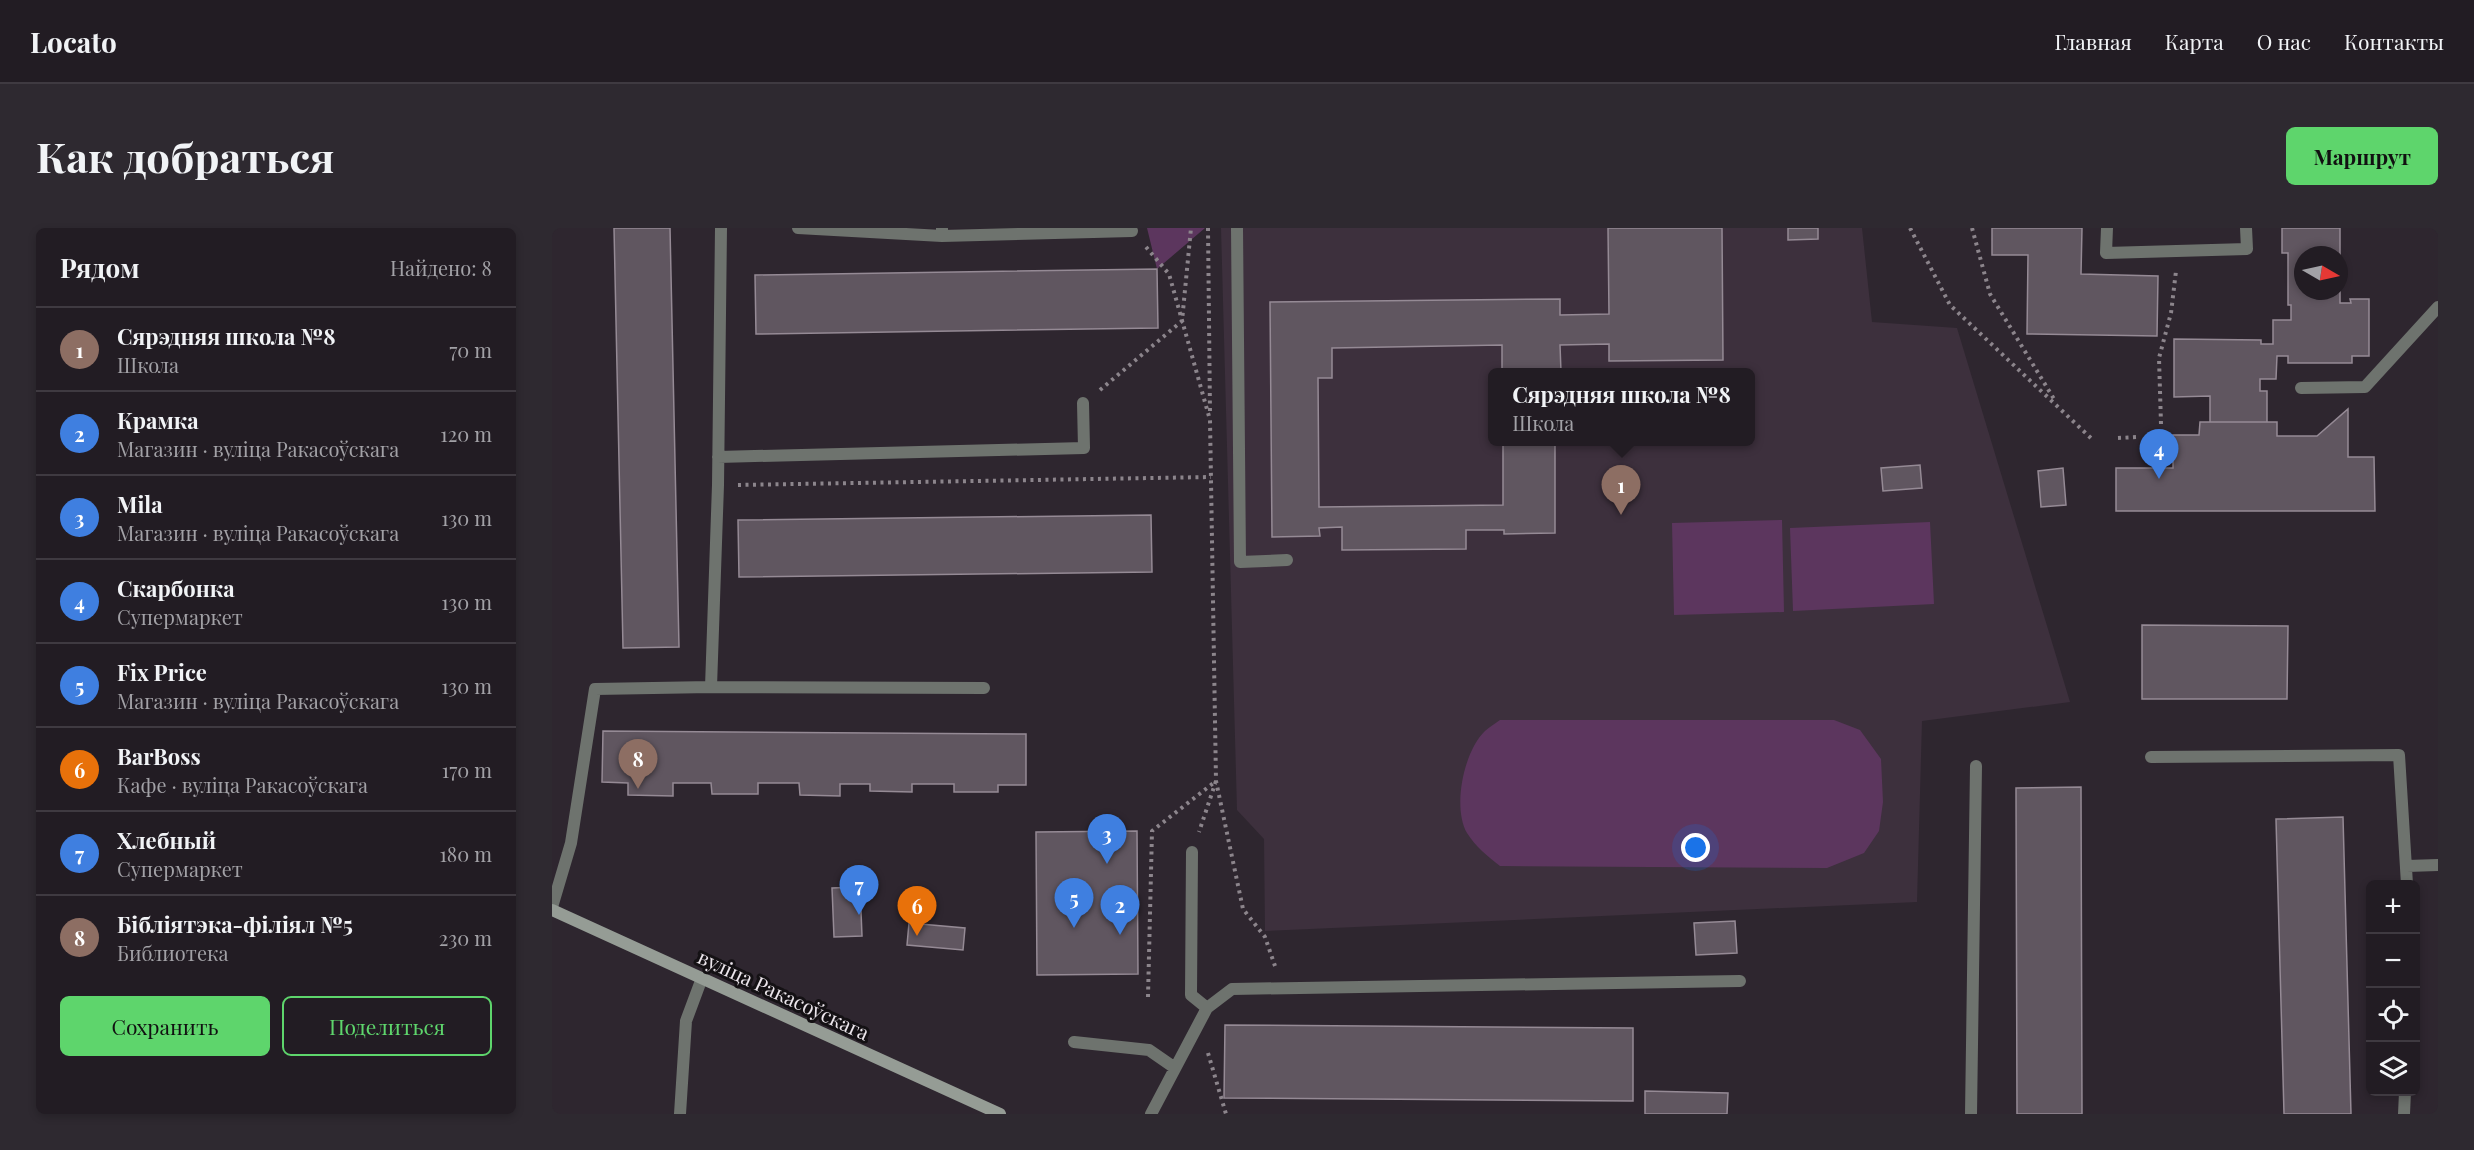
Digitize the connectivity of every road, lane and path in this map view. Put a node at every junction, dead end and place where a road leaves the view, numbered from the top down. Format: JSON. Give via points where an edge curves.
{"nodes":[{"id":1,"x":721,"y":228,"type":"edge"},
{"id":2,"x":798,"y":228,"type":"edge"},
{"id":3,"x":1191,"y":228,"type":"edge"},
{"id":4,"x":1208,"y":228,"type":"edge"},
{"id":5,"x":1237,"y":228,"type":"edge"},
{"id":6,"x":1910,"y":228,"type":"edge"},
{"id":7,"x":1972,"y":228,"type":"edge"},
{"id":8,"x":2107,"y":228,"type":"edge"},
{"id":9,"x":2246,"y":228,"type":"edge"},
{"id":10,"x":1132,"y":231,"type":"joint"},
{"id":11,"x":942,"y":232,"type":"edge"},
{"id":12,"x":2179,"y":251,"type":"junction"},
{"id":13,"x":2438,"y":307,"type":"edge"},
{"id":14,"x":1182,"y":321,"type":"junction"},
{"id":15,"x":2301,"y":388,"type":"dead end"},
{"id":16,"x":1083,"y":404,"type":"joint"},
{"id":17,"x":2057,"y":404,"type":"junction"},
{"id":18,"x":1210,"y":420,"type":"junction"},
{"id":19,"x":2161,"y":424,"type":"dead end"},
{"id":20,"x":2138,"y":437,"type":"dead end"},
{"id":21,"x":2118,"y":438,"type":"dead end"},
{"id":22,"x":2093,"y":440,"type":"dead end"},
{"id":23,"x":718,"y":457,"type":"junction"},
{"id":24,"x":1211,"y":477,"type":"junction"},
{"id":25,"x":718,"y":485,"type":"junction"},
{"id":26,"x":1287,"y":560,"type":"dead end"},
{"id":27,"x":711,"y":687,"type":"junction"},
{"id":28,"x":984,"y":688,"type":"dead end"},
{"id":29,"x":2151,"y":757,"type":"dead end"},
{"id":30,"x":1976,"y":766,"type":"dead end"},
{"id":31,"x":1192,"y":852,"type":"dead end"},
{"id":32,"x":2438,"y":865,"type":"edge"},
{"id":33,"x":2407,"y":866,"type":"junction"},
{"id":34,"x":2407,"y":880,"type":"edge"},
{"id":35,"x":552,"y":909,"type":"edge"},
{"id":36,"x":702,"y":978,"type":"junction"},
{"id":37,"x":1740,"y":981,"type":"dead end"},
{"id":38,"x":1282,"y":988,"type":"junction"},
{"id":39,"x":1207,"y":1008,"type":"junction"},
{"id":40,"x":1074,"y":1042,"type":"dead end"},
{"id":41,"x":1207,"y":1049,"type":"dead end"},
{"id":42,"x":1175,"y":1068,"type":"junction"},
{"id":43,"x":2404,"y":1096,"type":"edge"},
{"id":44,"x":680,"y":1114,"type":"edge"},
{"id":45,"x":1000,"y":1114,"type":"edge"},
{"id":46,"x":1151,"y":1114,"type":"edge"},
{"id":47,"x":1226,"y":1114,"type":"edge"},
{"id":48,"x":1971,"y":1114,"type":"edge"},
{"id":49,"x":2404,"y":1114,"type":"edge"}],
"edges":[{"from":1,"to":23,"type":"lane"},
{"from":2,"to":11,"type":"lane"},
{"from":3,"to":14,"type":"path"},
{"from":4,"to":18,"type":"path"},
{"from":5,"to":26,"type":"lane","via":[[1240,562]]},
{"from":6,"to":17,"type":"path","via":[[1950,305]]},
{"from":7,"to":17,"type":"path","via":[[1990,294]]},
{"from":8,"to":12,"type":"lane","via":[[2106,253]]},
{"from":9,"to":12,"type":"lane","via":[[2247,249]]},
{"from":10,"to":11,"type":"lane"},
{"from":10,"to":14,"type":"path","via":[[1169,274]]},
{"from":12,"to":19,"type":"path","via":[[2171,313],[2159,358]]},
{"from":13,"to":15,"type":"lane","via":[[2365,387]]},
{"from":14,"to":16,"type":"path"},
{"from":14,"to":18,"type":"path"},
{"from":16,"to":23,"type":"lane","via":[[1084,448]]},
{"from":17,"to":22,"type":"path"},
{"from":18,"to":24,"type":"path"},
{"from":20,"to":21,"type":"path"},
{"from":23,"to":25,"type":"lane"},
{"from":24,"to":25,"type":"path"},
{"from":24,"to":38,"type":"path","via":[[1216,781],[1243,909],[1265,937]]},
{"from":25,"to":27,"type":"lane"},
{"from":27,"to":28,"type":"lane"},
{"from":27,"to":35,"type":"lane","via":[[595,689],[571,843]]},
{"from":29,"to":33,"type":"lane","via":[[2399,755]]},
{"from":30,"to":48,"type":"lane"},
{"from":31,"to":39,"type":"lane","via":[[1191,995]]},
{"from":32,"to":33,"type":"lane"},
{"from":33,"to":34,"type":"lane"},
{"from":35,"to":36,"type":"main road","name":"вуліца Ракасоўскага"},
{"from":36,"to":44,"type":"lane","via":[[686,1021]]},
{"from":36,"to":45,"type":"main road","name":"вуліца Ракасоўскага"},
{"from":37,"to":38,"type":"lane"},
{"from":38,"to":39,"type":"lane","via":[[1232,989]]},
{"from":39,"to":42,"type":"lane"},
{"from":40,"to":42,"type":"lane","via":[[1149,1050]]},
{"from":41,"to":47,"type":"path"},
{"from":42,"to":46,"type":"lane"},
{"from":43,"to":49,"type":"lane"}]}
